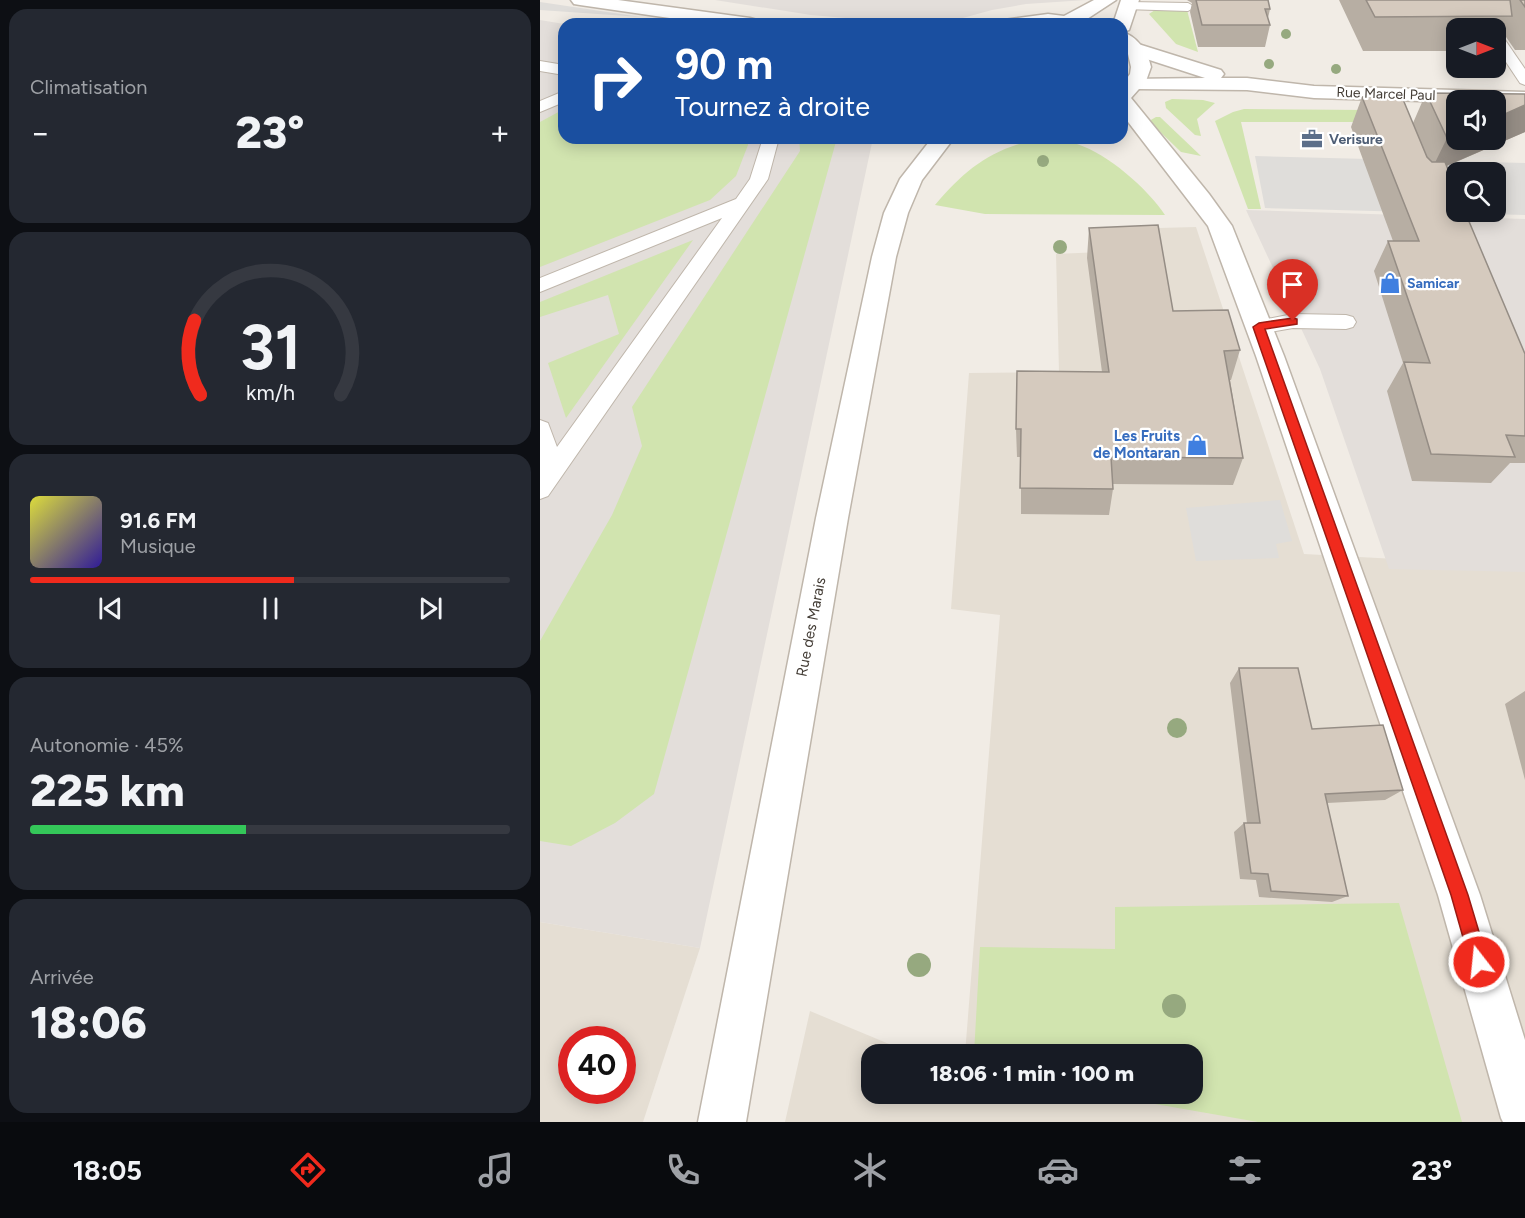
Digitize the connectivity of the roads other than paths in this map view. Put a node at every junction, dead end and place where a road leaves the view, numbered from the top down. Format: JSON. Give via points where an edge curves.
{"nodes":[{"id":1,"x":580,"y":0,"type":"edge"},
{"id":2,"x":1107,"y":0,"type":"edge"},
{"id":3,"x":632,"y":3,"type":"edge"},
{"id":4,"x":1129,"y":3,"type":"edge"},
{"id":5,"x":1188,"y":8,"type":"dead end"},
{"id":6,"x":716,"y":18,"type":"edge"},
{"id":7,"x":1082,"y":18,"type":"edge"},
{"id":8,"x":1124,"y":18,"type":"edge"},
{"id":9,"x":1129,"y":44,"type":"edge"},
{"id":10,"x":1506,"y":52,"type":"edge"},
{"id":11,"x":540,"y":66,"type":"edge"},
{"id":12,"x":558,"y":69,"type":"edge"},
{"id":13,"x":1525,"y":80,"type":"edge"},
{"id":14,"x":1247,"y":84,"type":"junction"},
{"id":15,"x":1129,"y":89,"type":"edge"},
{"id":16,"x":1525,"y":98,"type":"edge"},
{"id":17,"x":558,"y":99,"type":"edge"},
{"id":18,"x":540,"y":107,"type":"edge"},
{"id":19,"x":1128,"y":108,"type":"edge"},
{"id":20,"x":1129,"y":143,"type":"dead end"},
{"id":21,"x":769,"y":144,"type":"edge"},
{"id":22,"x":944,"y":144,"type":"edge"},
{"id":23,"x":1175,"y":170,"type":"junction"},
{"id":24,"x":742,"y":202,"type":"junction"},
{"id":25,"x":540,"y":285,"type":"edge"},
{"id":26,"x":1346,"y":322,"type":"dead end"},
{"id":27,"x":1259,"y":327,"type":"junction"},
{"id":28,"x":540,"y":429,"type":"edge"},
{"id":29,"x":547,"y":480,"type":"edge"},
{"id":30,"x":1525,"y":1118,"type":"edge"},
{"id":31,"x":722,"y":1122,"type":"edge"}],
"edges":[{"from":1,"to":3,"type":"street"},
{"from":2,"to":7,"type":"street"},
{"from":3,"to":6,"type":"street"},
{"from":4,"to":5,"type":"lane"},
{"from":4,"to":8,"type":"street"},
{"from":9,"to":14,"type":"street","name":"Rue Marcel Paul"},
{"from":9,"to":15,"type":"street","via":[[1142,66]]},
{"from":10,"to":13,"type":"lane"},
{"from":11,"to":12,"type":"lane"},
{"from":14,"to":15,"type":"street","name":"Rue Marcel Paul"},
{"from":14,"to":16,"type":"street","name":"Rue Marcel Paul","via":[[1390,104]]},
{"from":17,"to":18,"type":"lane"},
{"from":19,"to":23,"type":"street"},
{"from":20,"to":23,"type":"street"},
{"from":21,"to":24,"type":"lane","via":[[759,179]]},
{"from":22,"to":31,"type":"street","name":"Rue des Marais","via":[[911,179],[896,213],[885,257],[828,540]]},
{"from":23,"to":27,"type":"street","via":[[1220,226]]},
{"from":24,"to":25,"type":"lane"},
{"from":24,"to":29,"type":"lane"},
{"from":26,"to":27,"type":"lane","via":[[1293,321]]},
{"from":27,"to":30,"type":"street","via":[[1459,895]]},
{"from":28,"to":29,"type":"lane"}]}
